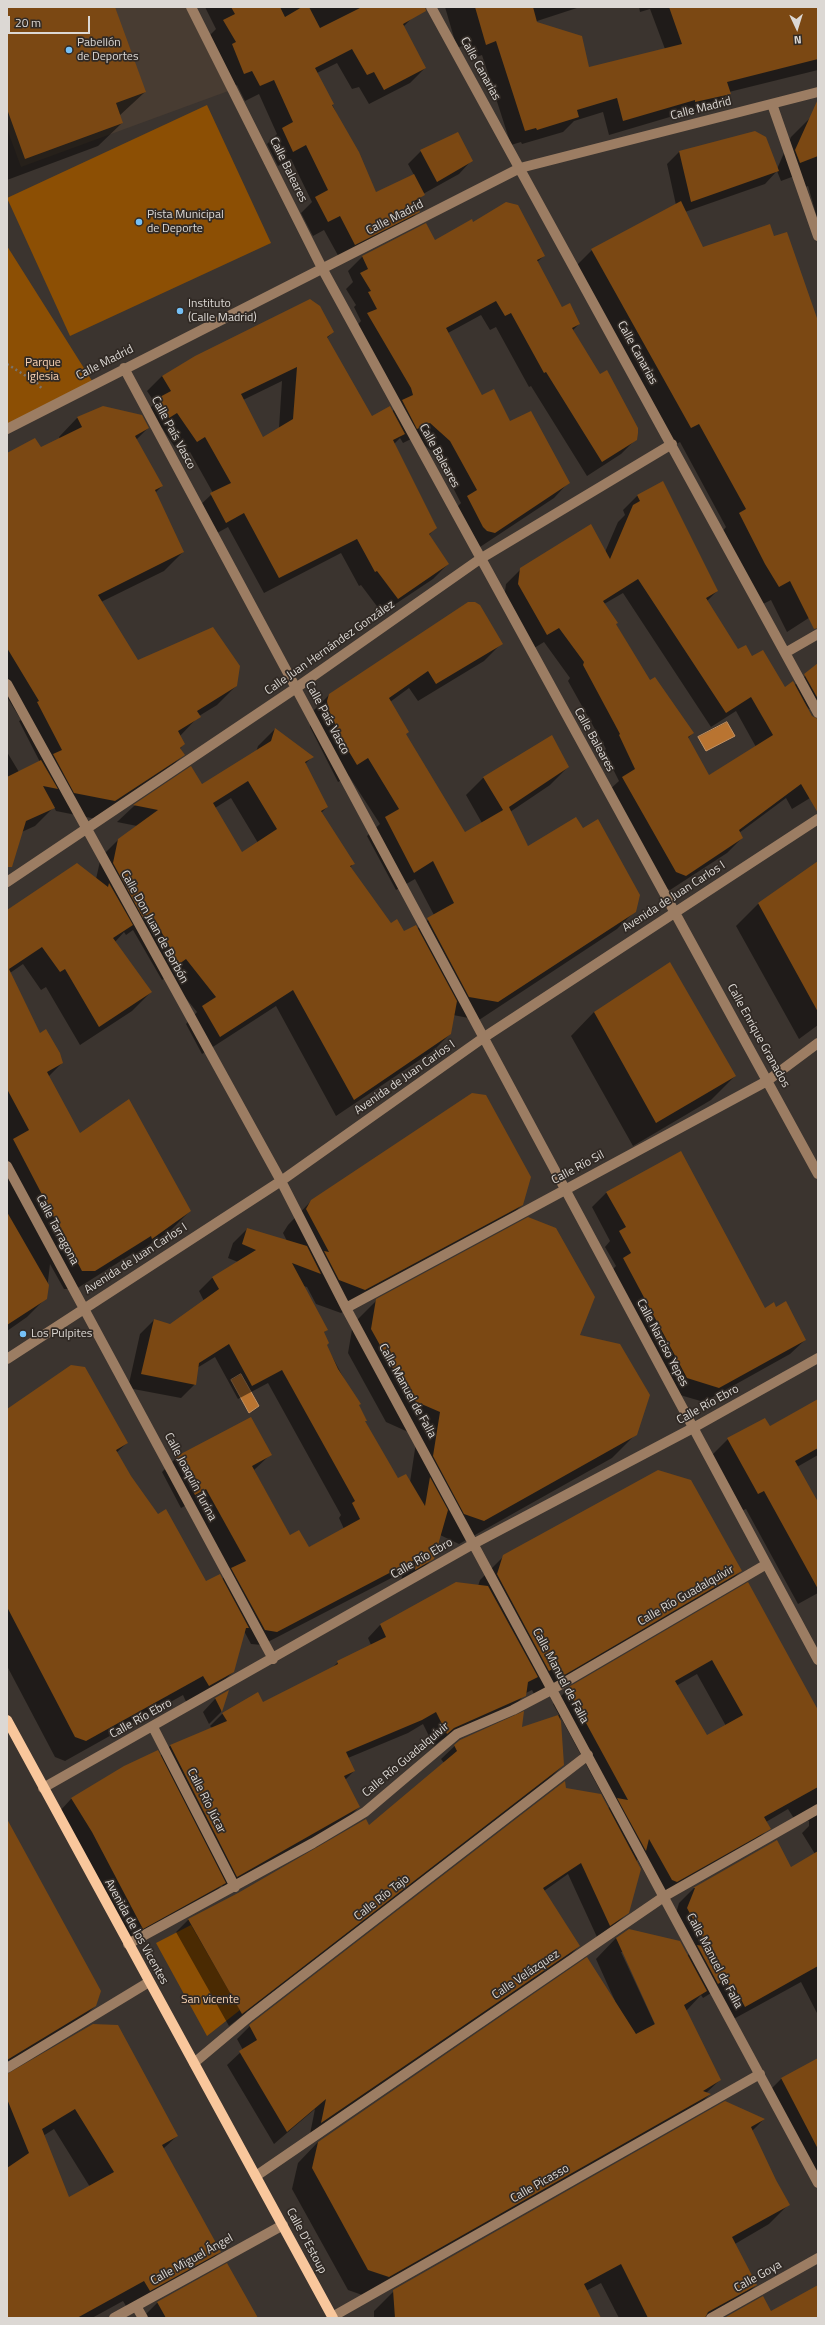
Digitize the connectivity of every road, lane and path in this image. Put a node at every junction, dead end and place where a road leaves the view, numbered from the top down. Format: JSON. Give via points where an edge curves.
{"nodes":[{"id":1,"x":190,"y":7,"type":"edge"},
{"id":2,"x":431,"y":7,"type":"edge"},
{"id":3,"x":818,"y":92,"type":"edge"},
{"id":4,"x":772,"y":104,"type":"junction"},
{"id":5,"x":520,"y":168,"type":"junction"},
{"id":6,"x":818,"y":236,"type":"edge"},
{"id":7,"x":323,"y":270,"type":"junction"},
{"id":8,"x":7,"y":364,"type":"edge"},
{"id":9,"x":124,"y":368,"type":"junction"},
{"id":10,"x":55,"y":404,"type":"junction"},
{"id":11,"x":7,"y":429,"type":"edge"},
{"id":12,"x":672,"y":444,"type":"junction"},
{"id":13,"x":480,"y":559,"type":"junction"},
{"id":14,"x":818,"y":634,"type":"edge"},
{"id":15,"x":785,"y":653,"type":"junction"},
{"id":16,"x":7,"y":684,"type":"edge"},
{"id":17,"x":296,"y":688,"type":"junction"},
{"id":18,"x":818,"y":713,"type":"edge"},
{"id":19,"x":818,"y":819,"type":"edge"},
{"id":20,"x":85,"y":829,"type":"junction"},
{"id":21,"x":7,"y":882,"type":"edge"},
{"id":22,"x":674,"y":912,"type":"junction"},
{"id":23,"x":484,"y":1038,"type":"junction"},
{"id":24,"x":818,"y":1043,"type":"edge"},
{"id":25,"x":768,"y":1081,"type":"junction"},
{"id":26,"x":7,"y":1166,"type":"edge"},
{"id":27,"x":818,"y":1174,"type":"edge"},
{"id":28,"x":281,"y":1181,"type":"junction"},
{"id":29,"x":564,"y":1190,"type":"junction"},
{"id":30,"x":84,"y":1308,"type":"junction"},
{"id":31,"x":346,"y":1308,"type":"junction"},
{"id":32,"x":818,"y":1358,"type":"edge"},
{"id":33,"x":7,"y":1359,"type":"edge"},
{"id":34,"x":693,"y":1428,"type":"junction"},
{"id":35,"x":475,"y":1544,"type":"junction"},
{"id":36,"x":765,"y":1565,"type":"junction"},
{"id":37,"x":273,"y":1659,"type":"junction"},
{"id":38,"x":818,"y":1660,"type":"edge"},
{"id":39,"x":553,"y":1689,"type":"junction"},
{"id":40,"x":7,"y":1720,"type":"edge"},
{"id":41,"x":153,"y":1727,"type":"junction"},
{"id":42,"x":588,"y":1755,"type":"junction"},
{"id":43,"x":43,"y":1788,"type":"junction"},
{"id":44,"x":818,"y":1809,"type":"edge"},
{"id":45,"x":235,"y":1887,"type":"junction"},
{"id":46,"x":665,"y":1896,"type":"junction"},
{"id":47,"x":128,"y":1944,"type":"junction"},
{"id":48,"x":149,"y":1982,"type":"junction"},
{"id":49,"x":194,"y":2062,"type":"junction"},
{"id":50,"x":7,"y":2068,"type":"edge"},
{"id":51,"x":760,"y":2074,"type":"junction"},
{"id":52,"x":256,"y":2176,"type":"junction"},
{"id":53,"x":818,"y":2183,"type":"edge"},
{"id":54,"x":282,"y":2225,"type":"junction"},
{"id":55,"x":818,"y":2258,"type":"edge"},
{"id":56,"x":136,"y":2306,"type":"junction"},
{"id":57,"x":333,"y":2317,"type":"edge"},
{"id":58,"x":114,"y":2318,"type":"edge"},
{"id":59,"x":143,"y":2318,"type":"edge"},
{"id":60,"x":710,"y":2318,"type":"edge"}],
"edges":[{"from":1,"to":7,"type":"street","name":"Calle Baleares"},
{"from":2,"to":5,"type":"street","name":"Calle Canarias"},
{"from":3,"to":4,"type":"street","name":"Calle Madrid"},
{"from":4,"to":5,"type":"street","name":"Calle Madrid"},
{"from":4,"to":6,"type":"street"},
{"from":5,"to":7,"type":"street","name":"Calle Madrid"},
{"from":5,"to":12,"type":"street","name":"Calle Canarias"},
{"from":7,"to":9,"type":"street","name":"Calle Madrid"},
{"from":7,"to":13,"type":"street","name":"Calle Baleares"},
{"from":8,"to":10,"type":"path","via":[[37,383]]},
{"from":9,"to":10,"type":"street","name":"Calle Madrid"},
{"from":9,"to":17,"type":"street","name":"Calle País Vasco"},
{"from":10,"to":11,"type":"street","name":"Calle Madrid"},
{"from":12,"to":13,"type":"street","name":"Calle Juan Hernández González"},
{"from":12,"to":15,"type":"street","name":"Calle Canarias"},
{"from":13,"to":17,"type":"street","name":"Calle Juan Hernández González"},
{"from":13,"to":22,"type":"street","name":"Calle Baleares"},
{"from":14,"to":15,"type":"street"},
{"from":15,"to":18,"type":"street","name":"Calle Canarias"},
{"from":16,"to":20,"type":"street","name":"Calle Don Juan de Borbón"},
{"from":17,"to":20,"type":"street","name":"Calle Juan Hernández González"},
{"from":17,"to":23,"type":"street","name":"Calle País Vasco"},
{"from":19,"to":22,"type":"street","name":"Avenida de Juan Carlos I"},
{"from":20,"to":21,"type":"street","name":"Calle Juan Hernández González"},
{"from":20,"to":28,"type":"street","name":"Calle Don Juan de Borbón"},
{"from":22,"to":23,"type":"street","name":"Avenida de Juan Carlos I"},
{"from":22,"to":25,"type":"street","name":"Calle Enrique Granados"},
{"from":23,"to":28,"type":"street","name":"Avenida de Juan Carlos I"},
{"from":23,"to":29,"type":"street","name":"Calle Narciso Yepes"},
{"from":24,"to":25,"type":"street","name":"Calle Río Sil"},
{"from":25,"to":27,"type":"street","name":"Calle Enrique Granados"},
{"from":25,"to":29,"type":"street","name":"Calle Río Sil"},
{"from":26,"to":30,"type":"street","name":"Calle Tarragona"},
{"from":28,"to":30,"type":"street","name":"Avenida de Juan Carlos I"},
{"from":28,"to":31,"type":"street","name":"Calle Manuel de Falla"},
{"from":29,"to":31,"type":"street","name":"Calle Río Sil"},
{"from":29,"to":34,"type":"street","name":"Calle Narciso Yepes"},
{"from":30,"to":33,"type":"street","name":"Avenida de Juan Carlos I"},
{"from":30,"to":37,"type":"street","name":"Calle Joaquín Turina"},
{"from":31,"to":35,"type":"street","name":"Calle Manuel de Falla"},
{"from":32,"to":34,"type":"street","name":"Calle Río Ebro"},
{"from":34,"to":35,"type":"street","name":"Calle Río Ebro"},
{"from":34,"to":36,"type":"street","name":"Calle Narciso Yepes"},
{"from":35,"to":37,"type":"street","name":"Calle Río Ebro"},
{"from":35,"to":39,"type":"street","name":"Calle Manuel de Falla"},
{"from":36,"to":38,"type":"street","name":"Calle Narciso Yepes"},
{"from":36,"to":39,"type":"street","name":"Calle Río Guadalquivir"},
{"from":37,"to":41,"type":"street","name":"Calle Río Ebro"},
{"from":39,"to":42,"type":"street","name":"Calle Manuel de Falla"},
{"from":39,"to":45,"type":"street","name":"Calle Río Guadalquivir","via":[[513,1710],[457,1734],[365,1812]]},
{"from":40,"to":43,"type":"main road","name":"Avenida de los Vicentes"},
{"from":41,"to":43,"type":"street","name":"Calle Río Ebro"},
{"from":41,"to":45,"type":"street","name":"Calle Río Júcar"},
{"from":42,"to":46,"type":"street","name":"Calle Manuel de Falla"},
{"from":42,"to":49,"type":"street","name":"Calle Río Tajo","via":[[256,2011]]},
{"from":43,"to":47,"type":"main road","name":"Avenida de los Vicentes"},
{"from":44,"to":46,"type":"street","name":"Calle Velázquez"},
{"from":45,"to":47,"type":"street","name":"Calle Río Guadalquivir"},
{"from":46,"to":51,"type":"street","name":"Calle Manuel de Falla"},
{"from":46,"to":52,"type":"street","name":"Calle Velázquez"},
{"from":47,"to":48,"type":"main road","name":"Avenida de los Vicentes"},
{"from":48,"to":49,"type":"main road","name":"Avenida de los Vicentes"},
{"from":48,"to":50,"type":"street"},
{"from":49,"to":52,"type":"main road","name":"Avenida de los Vicentes"},
{"from":51,"to":53,"type":"street","name":"Calle Manuel de Falla"},
{"from":51,"to":57,"type":"street","name":"Calle Picasso"},
{"from":52,"to":54,"type":"main road","name":"Calle D'Estoup"},
{"from":54,"to":56,"type":"street","name":"Calle Miguel Ángel"},
{"from":54,"to":57,"type":"main road","name":"Calle D'Estoup"},
{"from":55,"to":60,"type":"street","name":"Calle Goya"},
{"from":56,"to":58,"type":"street","name":"Calle Miguel Ángel"},
{"from":56,"to":59,"type":"street"}]}
